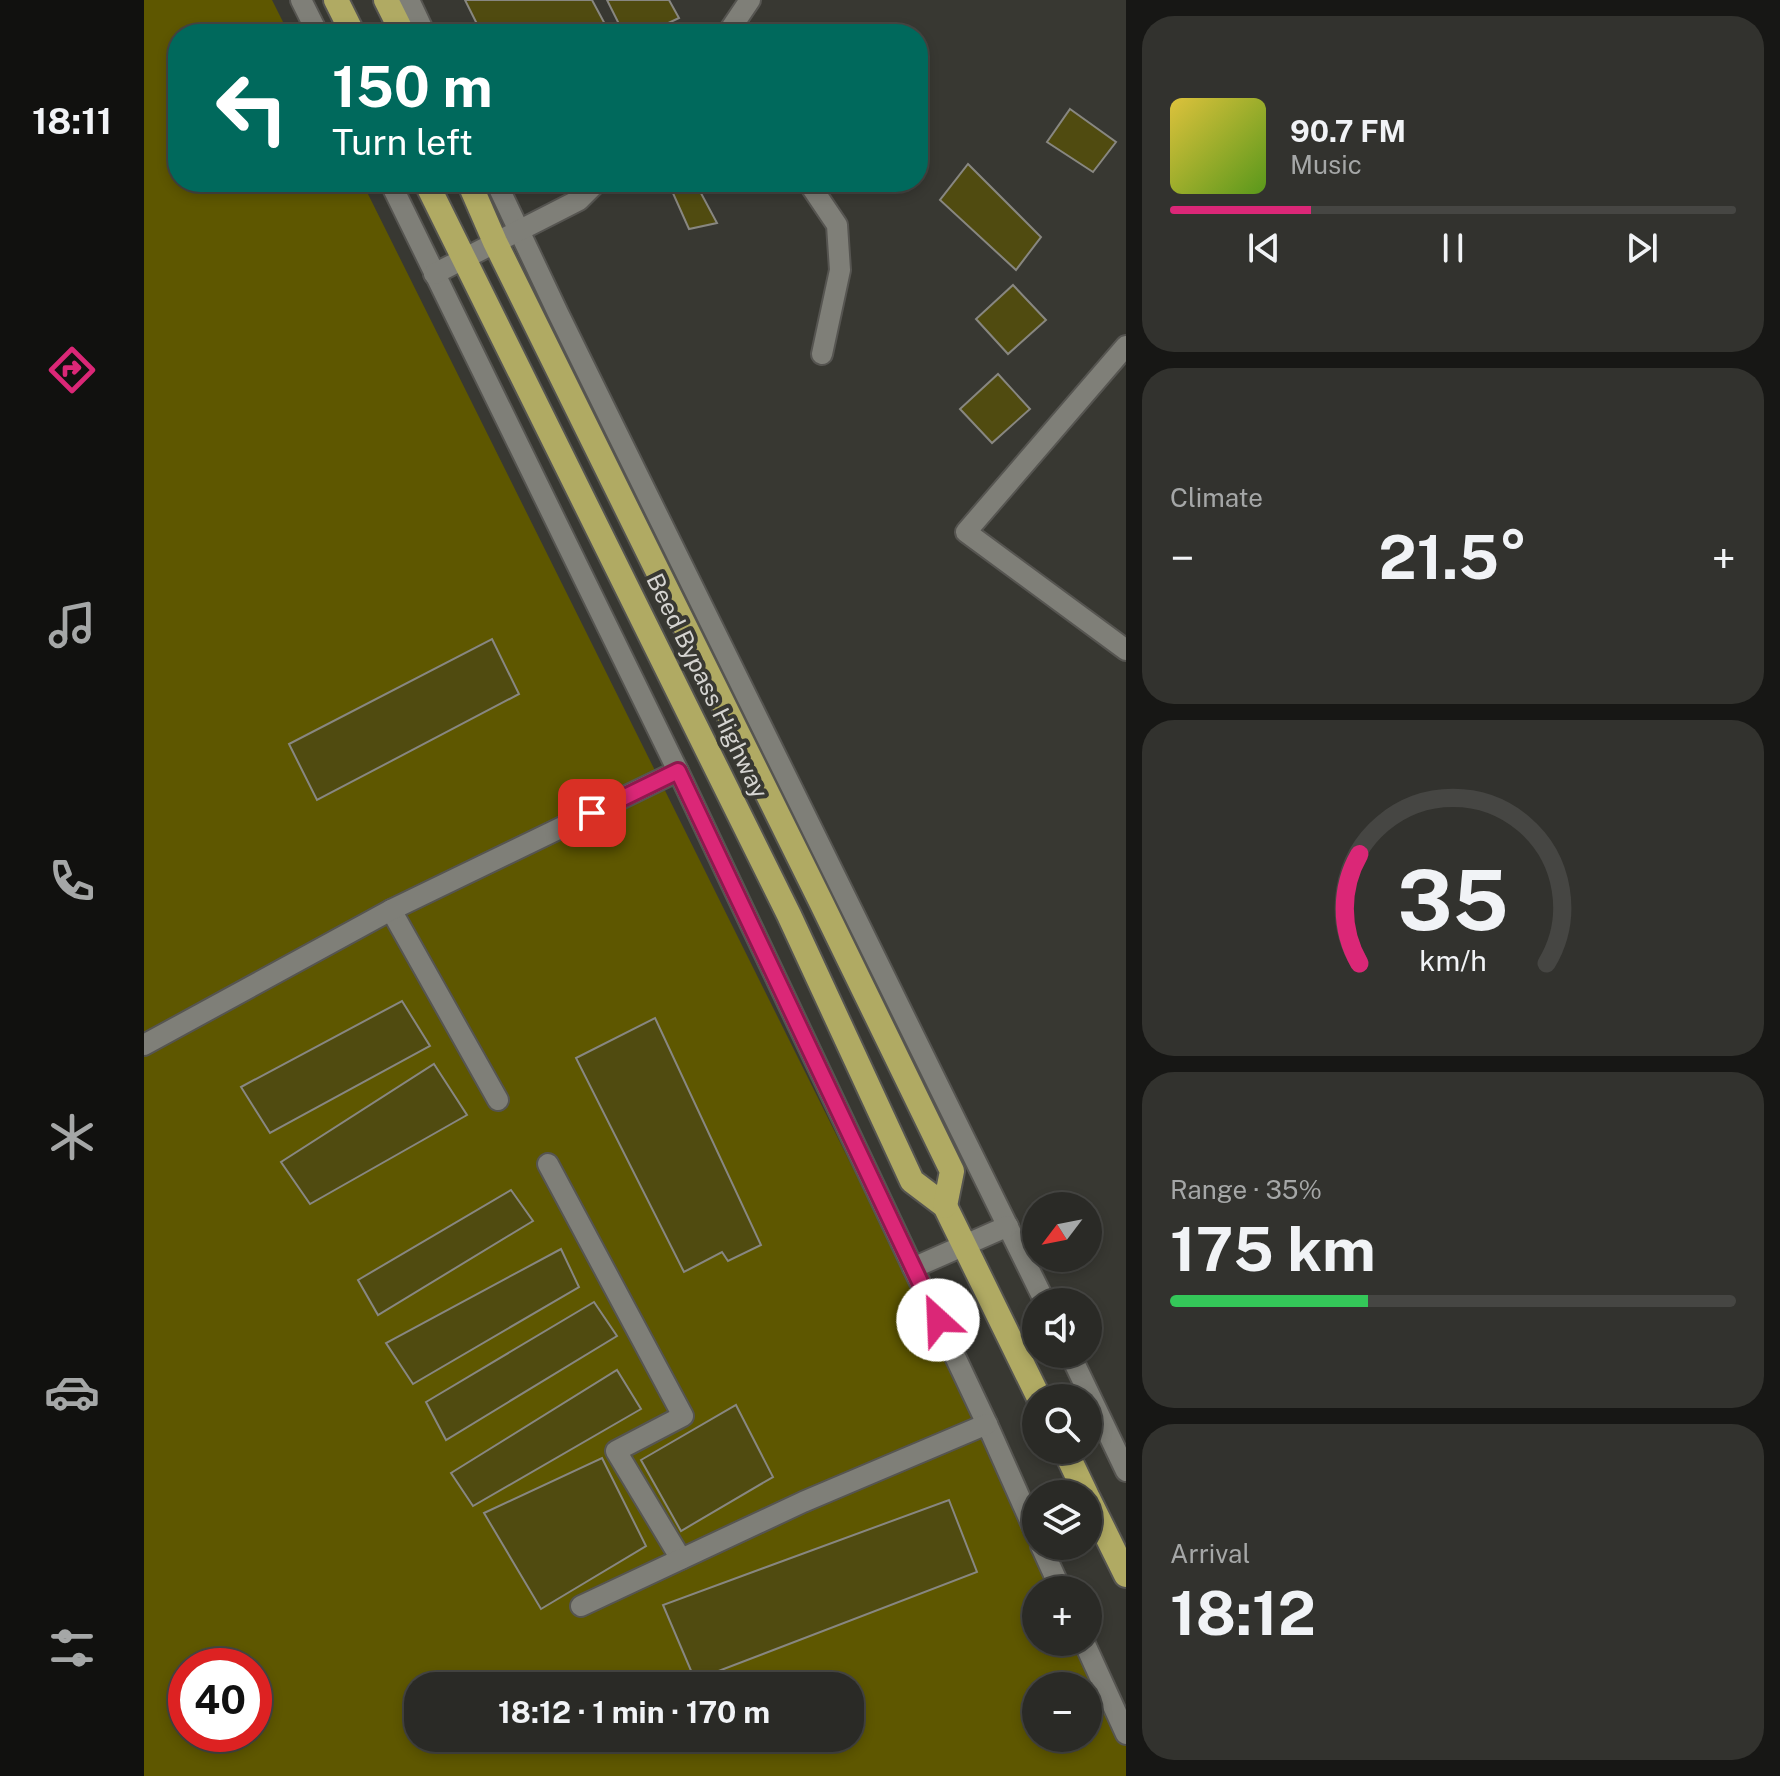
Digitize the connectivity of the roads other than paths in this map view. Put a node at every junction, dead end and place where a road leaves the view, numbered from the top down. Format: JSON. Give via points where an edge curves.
{"nodes":[{"id":1,"x":301,"y":0,"type":"edge"},
{"id":2,"x":336,"y":0,"type":"edge"},
{"id":3,"x":386,"y":0,"type":"edge"},
{"id":4,"x":409,"y":0,"type":"edge"},
{"id":5,"x":313,"y":24,"type":"edge"},
{"id":6,"x":348,"y":24,"type":"edge"},
{"id":7,"x":398,"y":24,"type":"edge"},
{"id":8,"x":420,"y":24,"type":"edge"},
{"id":9,"x":395,"y":192,"type":"edge"},
{"id":10,"x":431,"y":192,"type":"edge"},
{"id":11,"x":473,"y":192,"type":"edge"},
{"id":12,"x":501,"y":192,"type":"edge"},
{"id":13,"x":587,"y":192,"type":"edge"},
{"id":14,"x":815,"y":192,"type":"edge"},
{"id":15,"x":519,"y":231,"type":"junction"},
{"id":16,"x":495,"y":242,"type":"junction"},
{"id":17,"x":464,"y":259,"type":"junction"},
{"id":18,"x":434,"y":274,"type":"junction"},
{"id":19,"x":1126,"y":346,"type":"edge"},
{"id":20,"x":822,"y":354,"type":"dead end"},
{"id":21,"x":1126,"y":650,"type":"edge"},
{"id":22,"x":678,"y":771,"type":"junction"},
{"id":23,"x":391,"y":910,"type":"junction"},
{"id":24,"x":144,"y":1045,"type":"edge"},
{"id":25,"x":498,"y":1100,"type":"dead end"},
{"id":26,"x":548,"y":1164,"type":"dead end"},
{"id":27,"x":945,"y":1206,"type":"junction"},
{"id":28,"x":1008,"y":1226,"type":"junction"},
{"id":29,"x":964,"y":1245,"type":"junction"},
{"id":30,"x":913,"y":1268,"type":"junction"},
{"id":31,"x":1038,"y":1288,"type":"edge"},
{"id":32,"x":1077,"y":1368,"type":"edge"},
{"id":33,"x":1032,"y":1384,"type":"edge"},
{"id":34,"x":987,"y":1424,"type":"junction"},
{"id":35,"x":1126,"y":1471,"type":"edge"},
{"id":36,"x":1022,"y":1503,"type":"edge"},
{"id":37,"x":1102,"y":1526,"type":"edge"},
{"id":38,"x":681,"y":1559,"type":"junction"},
{"id":39,"x":1126,"y":1575,"type":"edge"},
{"id":40,"x":581,"y":1606,"type":"dead end"},
{"id":41,"x":1090,"y":1656,"type":"edge"},
{"id":42,"x":1126,"y":1734,"type":"edge"}],
"edges":[{"from":1,"to":5,"type":"street"},
{"from":2,"to":6,"type":"highway"},
{"from":3,"to":7,"type":"highway"},
{"from":4,"to":8,"type":"street"},
{"from":9,"to":18,"type":"street"},
{"from":10,"to":17,"type":"highway","name":"Beed Bypass Highway"},
{"from":11,"to":16,"type":"highway","name":"Beed Bypass Highway"},
{"from":12,"to":15,"type":"street"},
{"from":13,"to":15,"type":"street"},
{"from":14,"to":20,"type":"street","via":[[837,225],[840,270]]},
{"from":15,"to":16,"type":"street"},
{"from":15,"to":28,"type":"street"},
{"from":16,"to":17,"type":"street"},
{"from":16,"to":27,"type":"highway","name":"Beed Bypass Highway","via":[[952,1171]]},
{"from":17,"to":18,"type":"street"},
{"from":17,"to":27,"type":"highway","name":"Beed Bypass Highway","via":[[776,889],[912,1181]]},
{"from":18,"to":22,"type":"street"},
{"from":19,"to":21,"type":"street","via":[[966,532]]},
{"from":22,"to":23,"type":"street"},
{"from":22,"to":30,"type":"street"},
{"from":23,"to":24,"type":"street"},
{"from":23,"to":25,"type":"street"},
{"from":26,"to":38,"type":"street","via":[[683,1416],[616,1451]]},
{"from":27,"to":29,"type":"highway","name":"Beed Bypass Highway"},
{"from":28,"to":29,"type":"street"},
{"from":28,"to":31,"type":"street"},
{"from":29,"to":30,"type":"street"},
{"from":29,"to":33,"type":"highway","name":"Beed Bypass Highway"},
{"from":30,"to":34,"type":"street"},
{"from":32,"to":35,"type":"street"},
{"from":34,"to":36,"type":"street"},
{"from":34,"to":38,"type":"street"},
{"from":37,"to":39,"type":"highway"},
{"from":38,"to":40,"type":"street"},
{"from":41,"to":42,"type":"street"}]}
